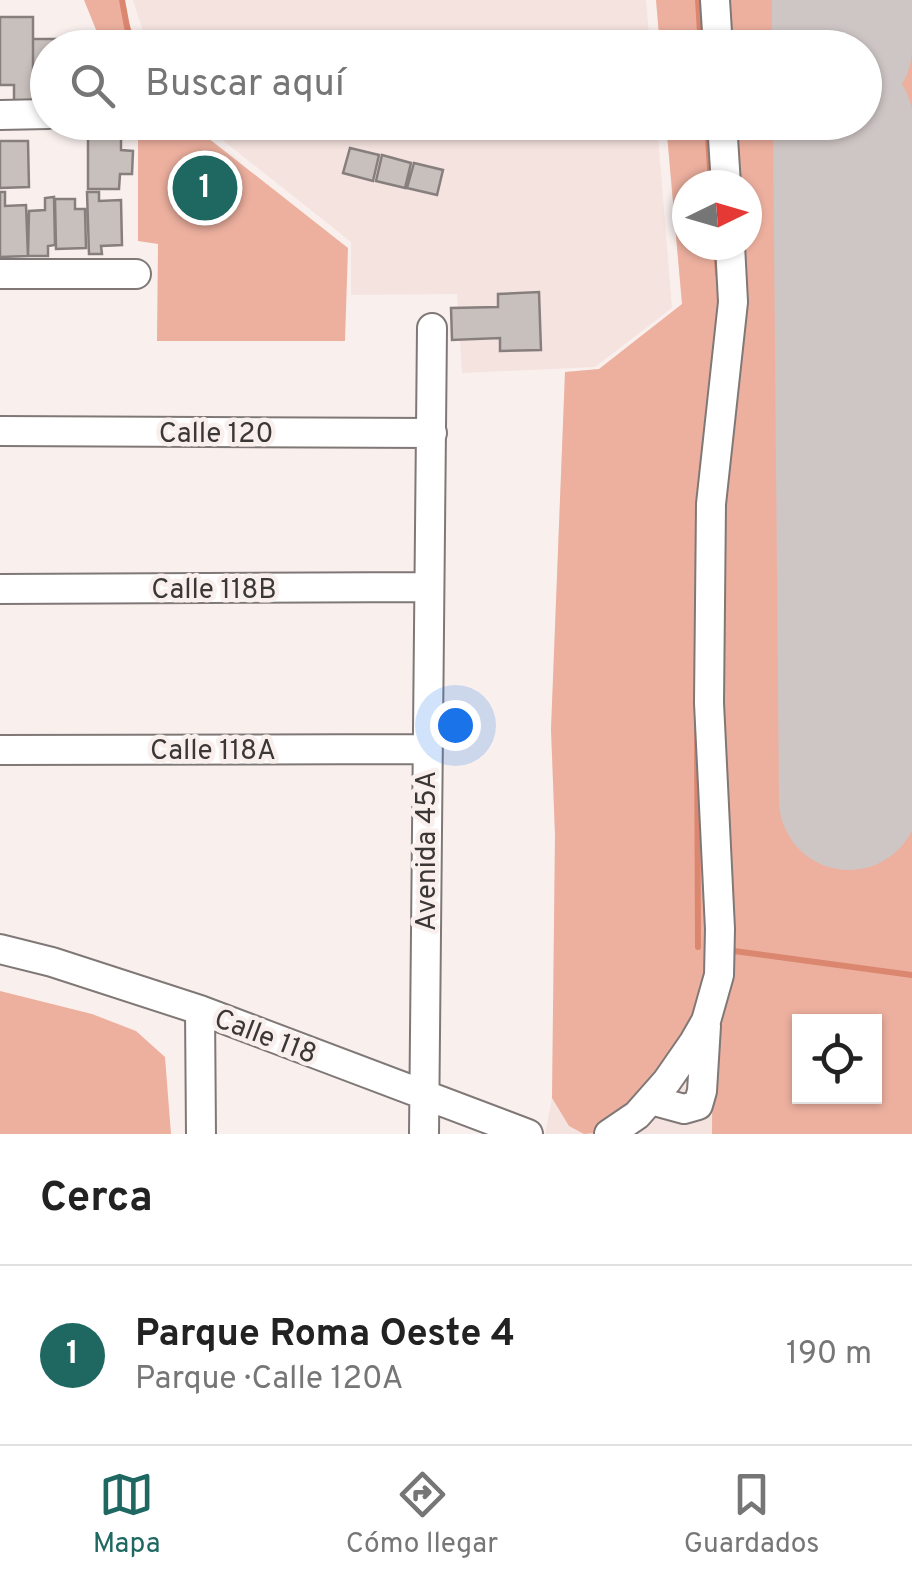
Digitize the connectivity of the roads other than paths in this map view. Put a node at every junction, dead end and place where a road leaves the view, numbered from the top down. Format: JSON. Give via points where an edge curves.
{"nodes":[{"id":1,"x":715,"y":0,"type":"edge"},
{"id":2,"x":717,"y":30,"type":"edge"},
{"id":3,"x":30,"y":114,"type":"edge"},
{"id":4,"x":0,"y":115,"type":"edge"},
{"id":5,"x":723,"y":140,"type":"edge"},
{"id":6,"x":725,"y":170,"type":"edge"},
{"id":7,"x":731,"y":260,"type":"edge"},
{"id":8,"x":0,"y":274,"type":"edge"},
{"id":9,"x":136,"y":274,"type":"dead end"},
{"id":10,"x":432,"y":328,"type":"dead end"},
{"id":11,"x":0,"y":432,"type":"edge"},
{"id":12,"x":432,"y":433,"type":"junction"},
{"id":13,"x":429,"y":586,"type":"junction"},
{"id":14,"x":0,"y":589,"type":"edge"},
{"id":15,"x":426,"y":748,"type":"junction"},
{"id":16,"x":0,"y":750,"type":"edge"},
{"id":17,"x":0,"y":949,"type":"edge"},
{"id":18,"x":200,"y":1010,"type":"junction"},
{"id":19,"x":706,"y":1021,"type":"junction"},
{"id":20,"x":424,"y":1095,"type":"junction"},
{"id":21,"x":650,"y":1100,"type":"junction"},
{"id":22,"x":201,"y":1134,"type":"edge"},
{"id":23,"x":424,"y":1134,"type":"edge"},
{"id":24,"x":528,"y":1134,"type":"edge"},
{"id":25,"x":608,"y":1134,"type":"edge"}],
"edges":[{"from":1,"to":2,"type":"street"},
{"from":3,"to":4,"type":"street"},
{"from":5,"to":6,"type":"street"},
{"from":7,"to":19,"type":"street","via":[[733,302],[711,504],[719,975]]},
{"from":8,"to":9,"type":"street"},
{"from":10,"to":12,"type":"street","name":"Avenida 45A"},
{"from":11,"to":12,"type":"street","name":"Calle 120"},
{"from":12,"to":13,"type":"street","name":"Avenida 45A"},
{"from":13,"to":14,"type":"street","name":"Calle 118B"},
{"from":13,"to":15,"type":"street","name":"Avenida 45A"},
{"from":15,"to":16,"type":"street","name":"Calle 118A"},
{"from":15,"to":20,"type":"street","name":"Avenida 45A"},
{"from":17,"to":18,"type":"street","name":"Calle 118"},
{"from":18,"to":20,"type":"street","name":"Calle 118"},
{"from":18,"to":22,"type":"street"},
{"from":19,"to":21,"type":"street"},
{"from":19,"to":21,"type":"street","via":[[698,1105],[684,1109]]},
{"from":20,"to":23,"type":"street","name":"Avenida 45A"},
{"from":20,"to":24,"type":"street","name":"Calle 118"},
{"from":21,"to":25,"type":"street"}]}
